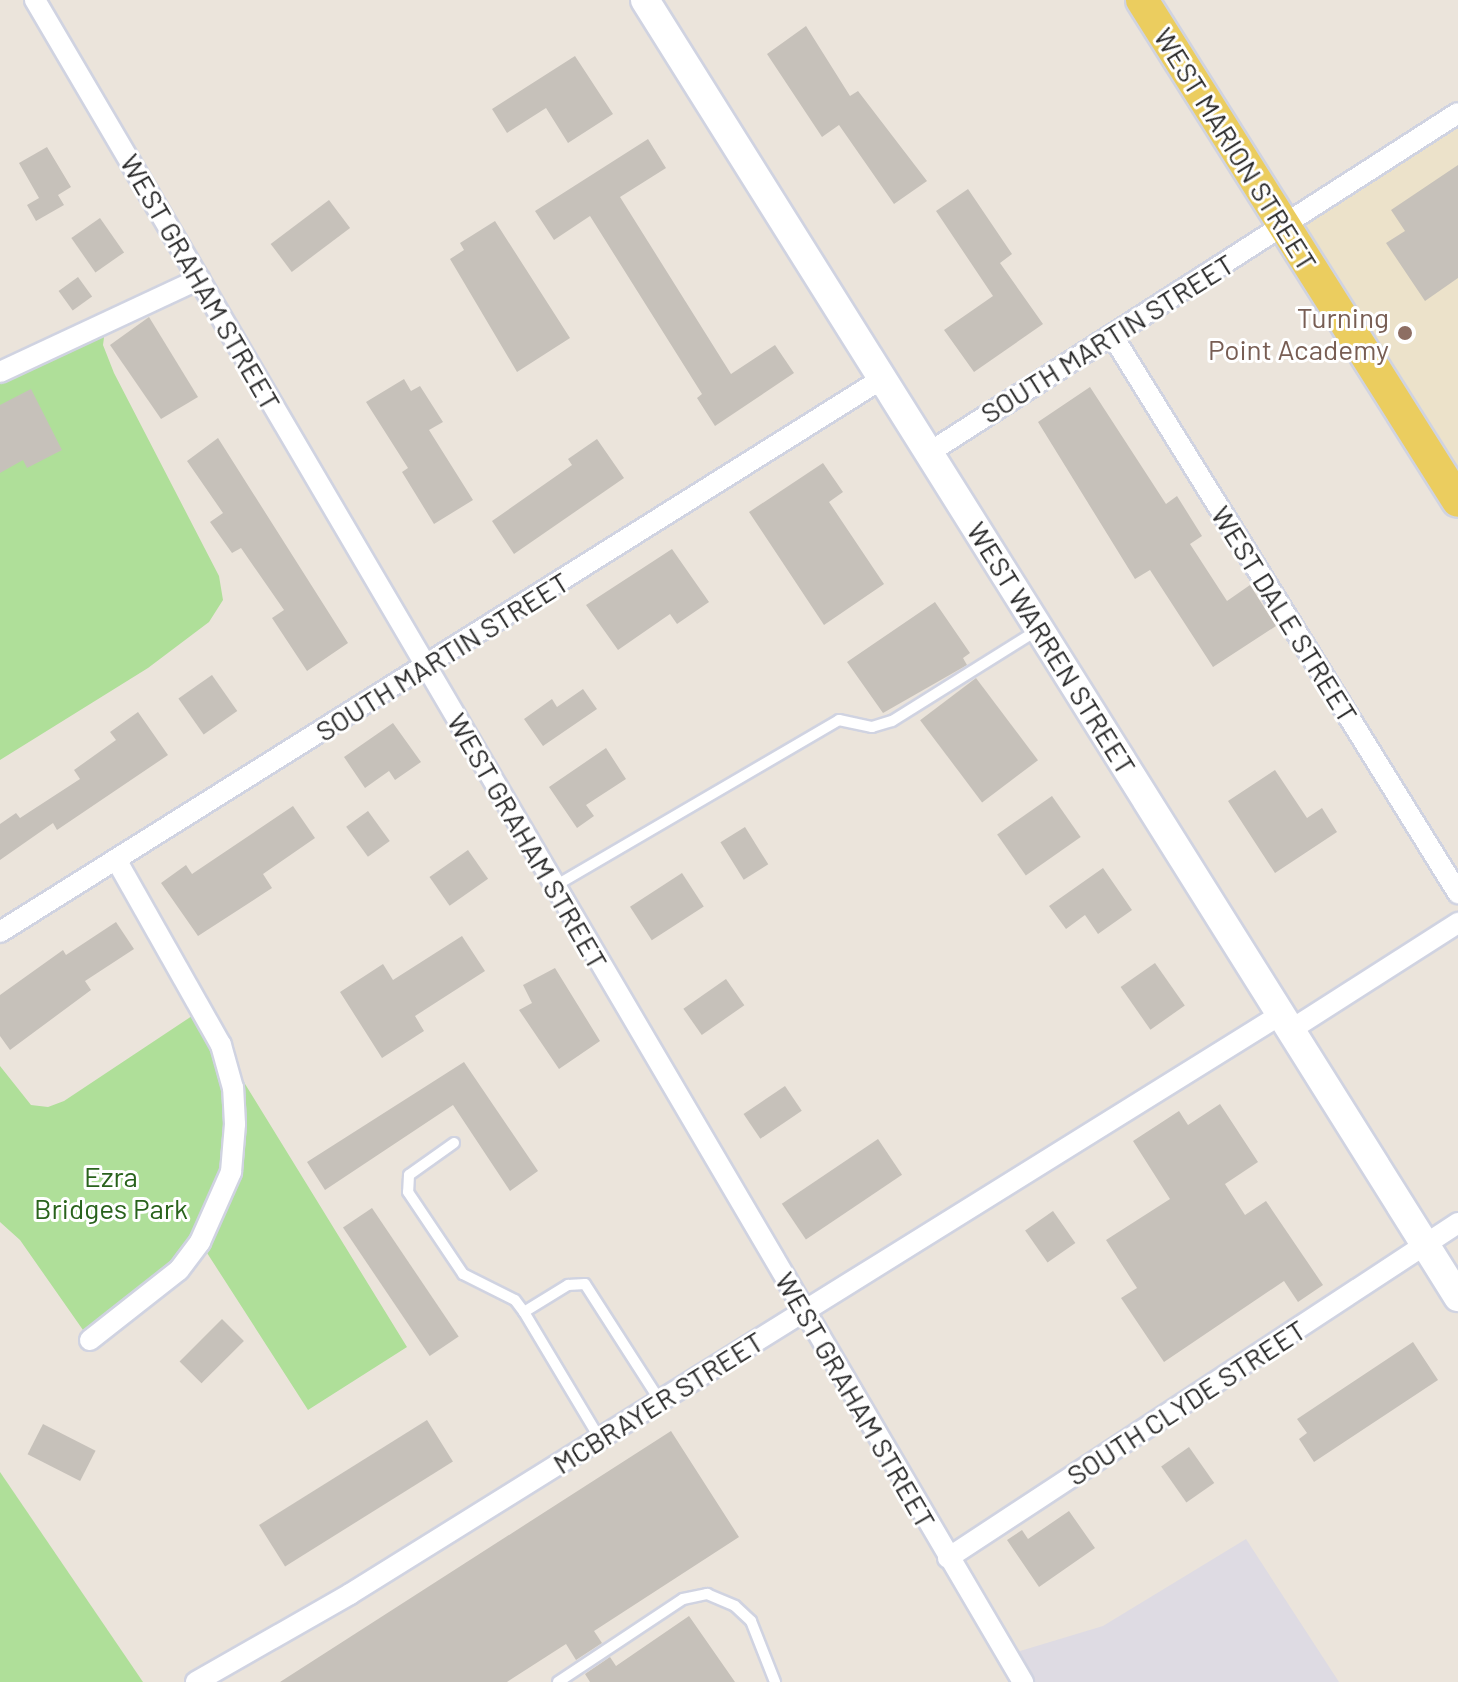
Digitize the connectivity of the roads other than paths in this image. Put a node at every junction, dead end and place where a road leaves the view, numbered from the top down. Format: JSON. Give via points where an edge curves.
{"nodes":[{"id":1,"x":35,"y":0,"type":"edge"},
{"id":2,"x":645,"y":0,"type":"edge"},
{"id":3,"x":1142,"y":0,"type":"edge"},
{"id":4,"x":1458,"y":113,"type":"edge"},
{"id":5,"x":1285,"y":225,"type":"junction"},
{"id":6,"x":199,"y":279,"type":"junction"},
{"id":7,"x":1112,"y":335,"type":"junction"},
{"id":8,"x":0,"y":372,"type":"edge"},
{"id":9,"x":883,"y":378,"type":"junction"},
{"id":10,"x":930,"y":452,"type":"junction"},
{"id":11,"x":1458,"y":501,"type":"edge"},
{"id":12,"x":1040,"y":629,"type":"junction"},
{"id":13,"x":426,"y":666,"type":"junction"},
{"id":14,"x":117,"y":861,"type":"junction"},
{"id":15,"x":555,"y":886,"type":"junction"},
{"id":16,"x":1458,"y":893,"type":"edge"},
{"id":17,"x":1458,"y":923,"type":"edge"},
{"id":18,"x":0,"y":932,"type":"edge"},
{"id":19,"x":1284,"y":1023,"type":"junction"},
{"id":20,"x":454,"y":1143,"type":"dead end"},
{"id":21,"x":1458,"y":1223,"type":"edge"},
{"id":22,"x":1423,"y":1246,"type":"junction"},
{"id":23,"x":1458,"y":1297,"type":"edge"},
{"id":24,"x":804,"y":1311,"type":"junction"},
{"id":25,"x":524,"y":1312,"type":"junction"},
{"id":26,"x":90,"y":1340,"type":"dead end"},
{"id":27,"x":660,"y":1401,"type":"junction"},
{"id":28,"x":600,"y":1439,"type":"junction"},
{"id":29,"x":948,"y":1558,"type":"junction"},
{"id":30,"x":196,"y":1682,"type":"edge"},
{"id":31,"x":558,"y":1682,"type":"edge"},
{"id":32,"x":775,"y":1682,"type":"edge"},
{"id":33,"x":1023,"y":1682,"type":"edge"}],
"edges":[{"from":1,"to":6,"type":"street","name":"WEST GRAHAM STREET"},
{"from":2,"to":9,"type":"main road","name":"WEST WARREN STREET"},
{"from":3,"to":5,"type":"main road","name":"WEST MARION STREET"},
{"from":4,"to":5,"type":"street","name":"SOUTH MARTIN STREET"},
{"from":5,"to":7,"type":"street","name":"SOUTH MARTIN STREET"},
{"from":5,"to":11,"type":"main road","name":"WEST MARION STREET"},
{"from":6,"to":8,"type":"street"},
{"from":6,"to":13,"type":"street","name":"WEST GRAHAM STREET"},
{"from":7,"to":10,"type":"street","name":"SOUTH MARTIN STREET"},
{"from":7,"to":16,"type":"street","name":"WEST DALE STREET"},
{"from":9,"to":10,"type":"main road","name":"WEST WARREN STREET"},
{"from":9,"to":13,"type":"street","name":"SOUTH MARTIN STREET"},
{"from":10,"to":12,"type":"main road","name":"WEST WARREN STREET"},
{"from":12,"to":15,"type":"lane","via":[[892,721],[872,727],[839,720]]},
{"from":12,"to":19,"type":"main road","name":"WEST WARREN STREET"},
{"from":13,"to":14,"type":"street","name":"SOUTH MARTIN STREET"},
{"from":13,"to":15,"type":"street","name":"WEST GRAHAM STREET"},
{"from":14,"to":18,"type":"street","name":"SOUTH MARTIN STREET"},
{"from":14,"to":26,"type":"street","via":[[221,1045],[233,1088],[235,1124],[231,1172],[200,1242],[179,1270]]},
{"from":15,"to":24,"type":"street","name":"WEST GRAHAM STREET"},
{"from":17,"to":19,"type":"street","name":"MCBRAYER STREET"},
{"from":19,"to":22,"type":"main road","name":"WEST WARREN STREET"},
{"from":19,"to":24,"type":"street","name":"MCBRAYER STREET"},
{"from":20,"to":25,"type":"lane","via":[[409,1175],[408,1192],[463,1274],[515,1300]]},
{"from":21,"to":22,"type":"street","name":"SOUTH CLYDE STREET"},
{"from":22,"to":23,"type":"main road","name":"WEST WARREN STREET"},
{"from":22,"to":29,"type":"street","name":"SOUTH CLYDE STREET"},
{"from":24,"to":27,"type":"street","name":"MCBRAYER STREET"},
{"from":24,"to":29,"type":"street","name":"WEST GRAHAM STREET"},
{"from":25,"to":27,"type":"lane","via":[[568,1285],[585,1284]]},
{"from":25,"to":28,"type":"lane"},
{"from":27,"to":28,"type":"street","name":"MCBRAYER STREET"},
{"from":28,"to":30,"type":"street","name":"MCBRAYER STREET"},
{"from":29,"to":33,"type":"street","name":"WEST GRAHAM STREET"},
{"from":31,"to":32,"type":"lane","via":[[683,1599],[707,1594],[735,1606],[751,1621]]}]}
